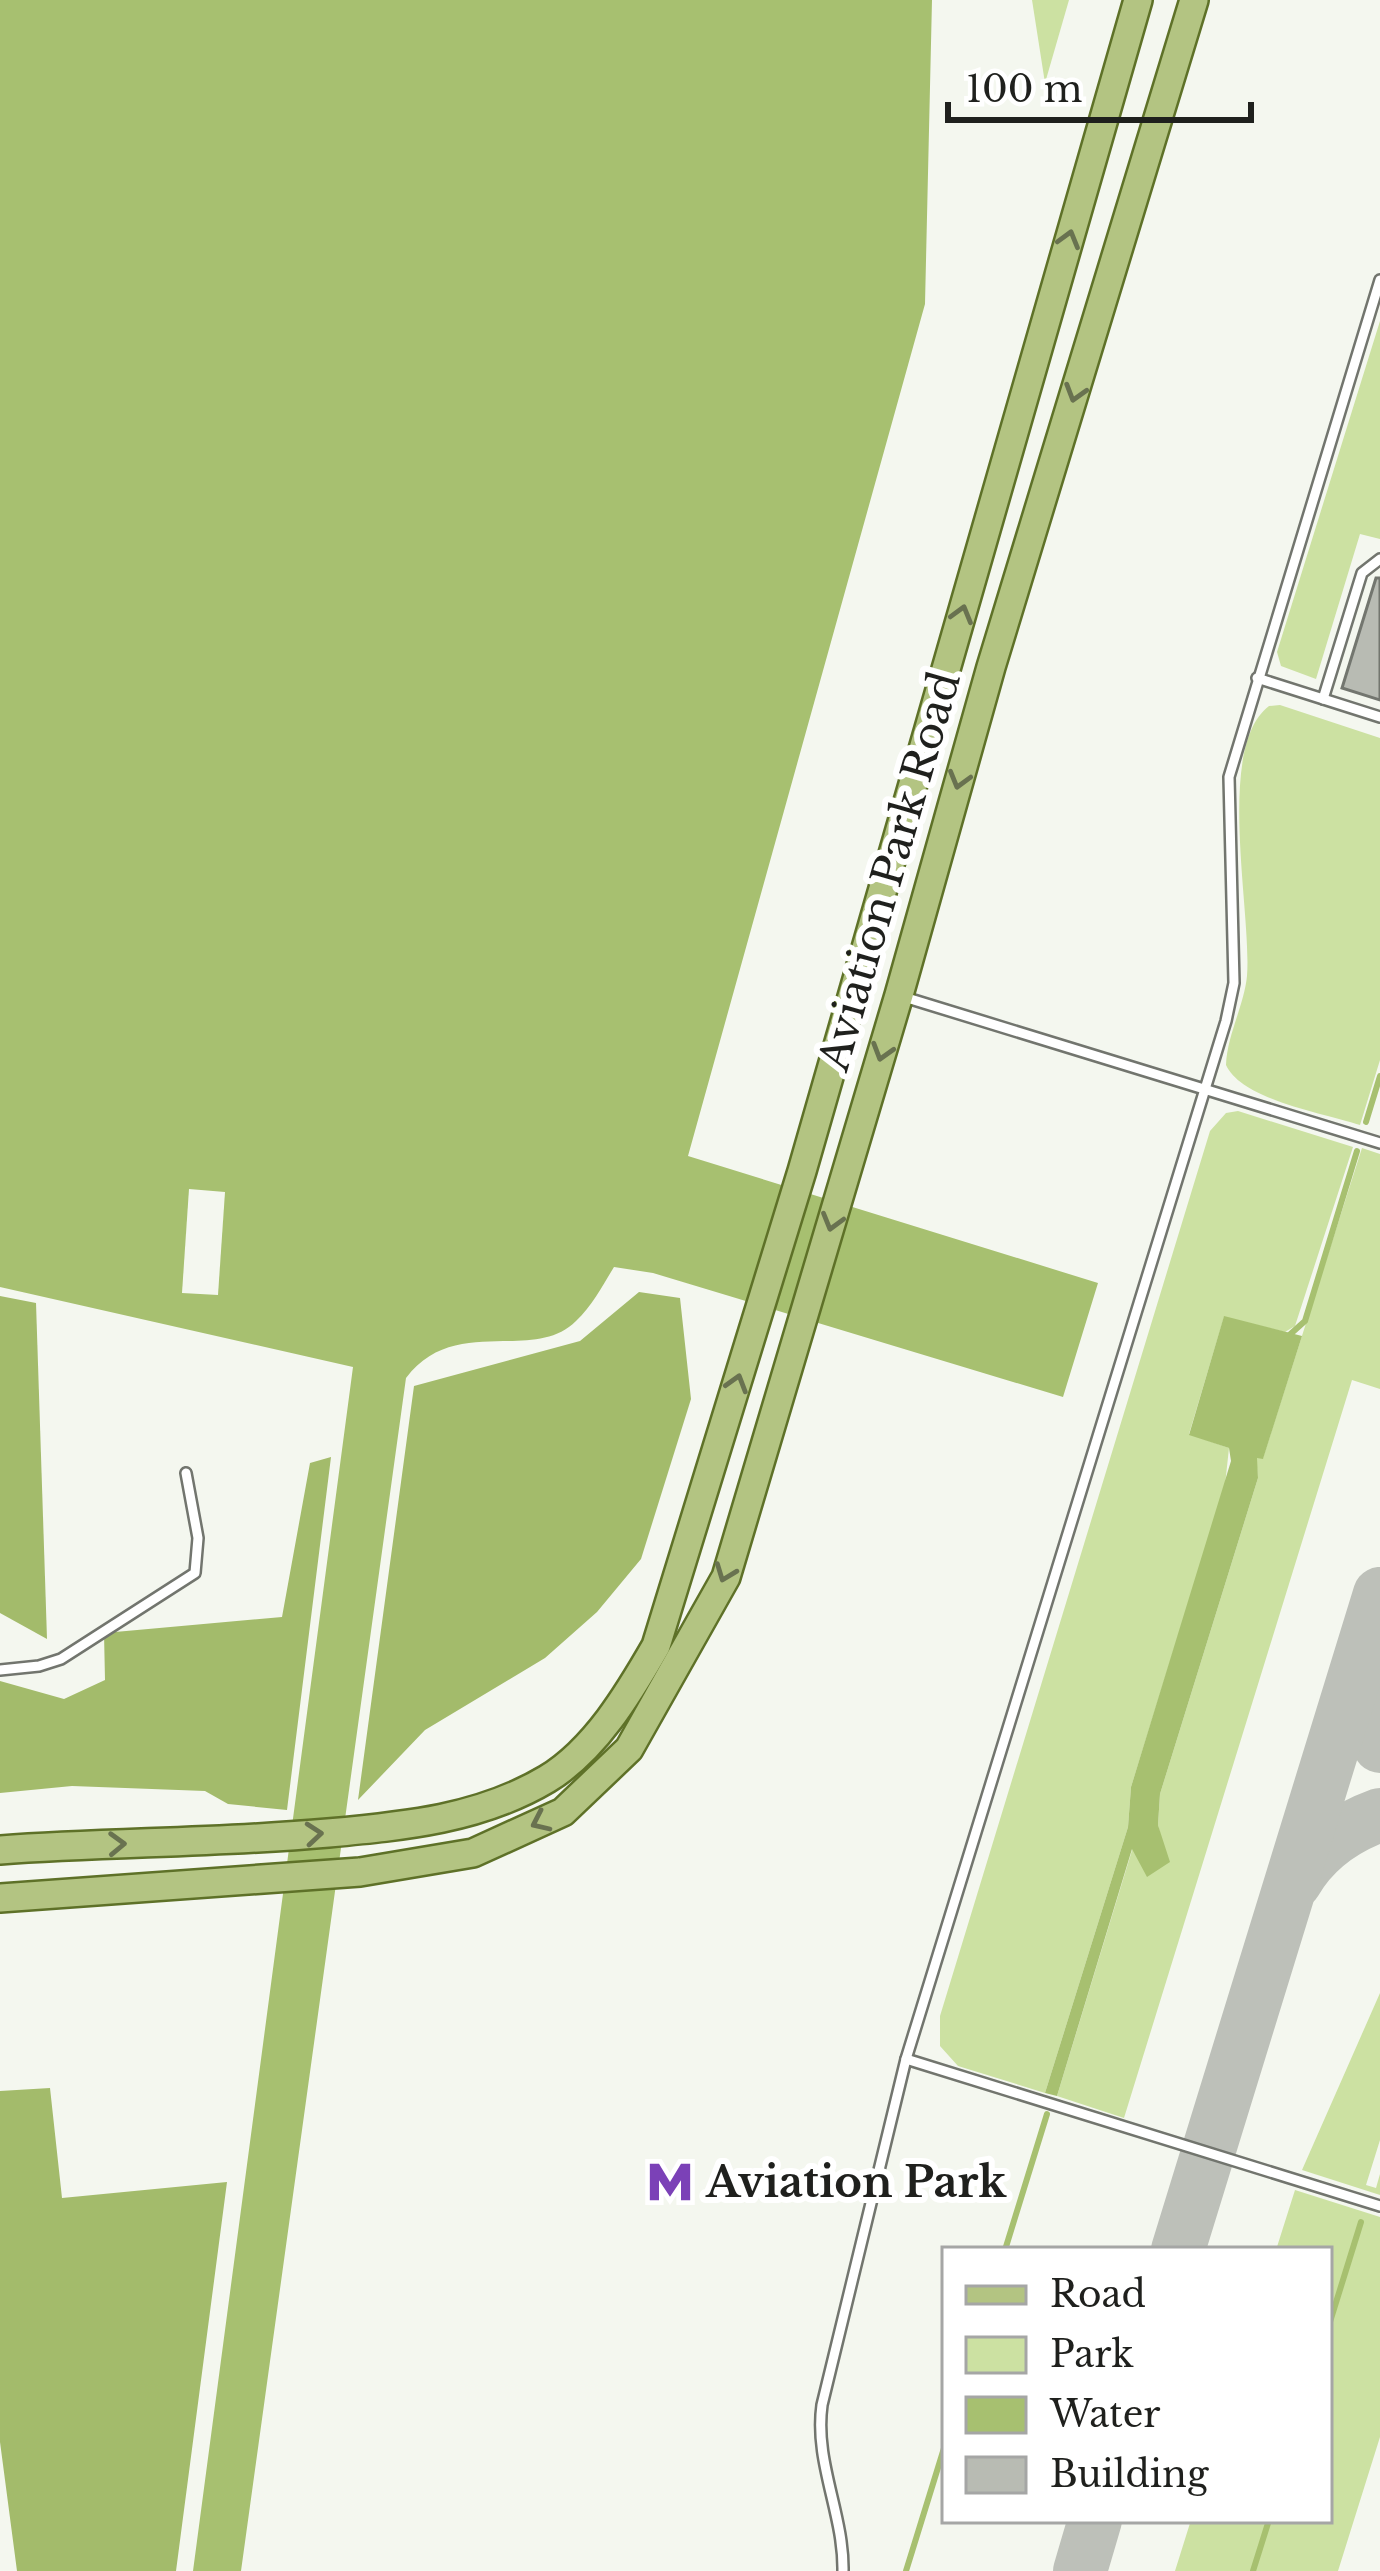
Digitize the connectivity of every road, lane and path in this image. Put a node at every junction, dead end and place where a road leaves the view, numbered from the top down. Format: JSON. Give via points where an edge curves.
{"nodes":[{"id":1,"x":1138,"y":0,"type":"edge"},
{"id":2,"x":1194,"y":0,"type":"edge"},
{"id":3,"x":1380,"y":280,"type":"edge"},
{"id":4,"x":1380,"y":559,"type":"edge"},
{"id":5,"x":1257,"y":678,"type":"junction"},
{"id":6,"x":1323,"y":699,"type":"junction"},
{"id":7,"x":1380,"y":717,"type":"edge"},
{"id":8,"x":899,"y":995,"type":"junction"},
{"id":9,"x":1206,"y":1090,"type":"junction"},
{"id":10,"x":1380,"y":1143,"type":"edge"},
{"id":11,"x":186,"y":1473,"type":"dead end"},
{"id":12,"x":0,"y":1670,"type":"edge"},
{"id":13,"x":0,"y":1850,"type":"edge"},
{"id":14,"x":1,"y":1897,"type":"edge"},
{"id":15,"x":906,"y":2059,"type":"junction"},
{"id":16,"x":1380,"y":2206,"type":"edge"},
{"id":17,"x":843,"y":2571,"type":"edge"}],
"edges":[{"from":13,"to":1,"type":"main road","name":"Aviation Park Road","one_way":true,"via":[[267,1838],[456,1817],[552,1776],[620,1710],[656,1646],[802,1171]]},
{"from":2,"to":8,"type":"main road","name":"Aviation Park Road","one_way":true},
{"from":3,"to":5,"type":"lane"},
{"from":4,"to":6,"type":"lane","via":[[1362,573]]},
{"from":5,"to":6,"type":"lane"},
{"from":5,"to":9,"type":"lane","via":[[1229,777],[1234,982]]},
{"from":6,"to":7,"type":"lane"},
{"from":8,"to":9,"type":"lane"},
{"from":8,"to":14,"type":"main road","name":"Aviation Park Road","one_way":true,"via":[[726,1577],[629,1749],[563,1812],[473,1853],[360,1872]]},
{"from":9,"to":10,"type":"lane"},
{"from":9,"to":15,"type":"lane"},
{"from":11,"to":12,"type":"lane","via":[[198,1538],[195,1573],[61,1659]]},
{"from":15,"to":16,"type":"lane"},
{"from":15,"to":17,"type":"lane","via":[[819,2423]]}]}
